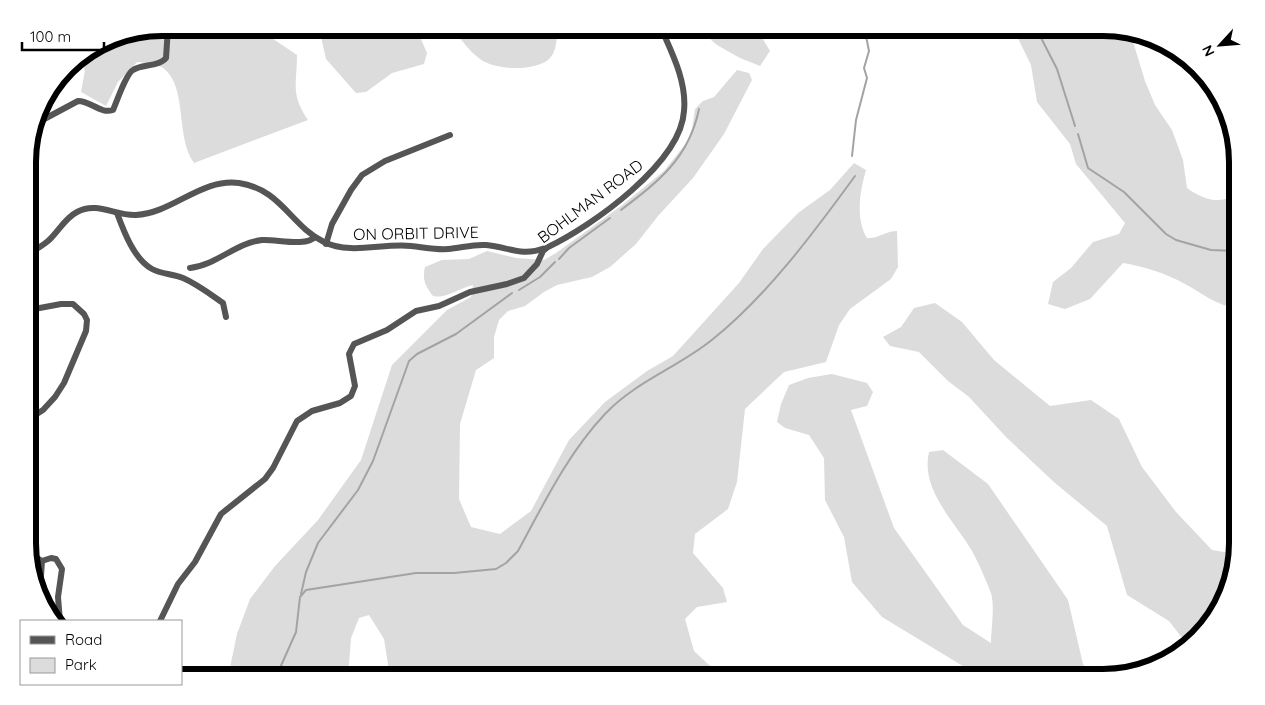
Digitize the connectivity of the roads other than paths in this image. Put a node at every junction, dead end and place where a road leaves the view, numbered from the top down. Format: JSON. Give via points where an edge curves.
{"nodes":[{"id":1,"x":167,"y":36,"type":"edge"},
{"id":2,"x":664,"y":36,"type":"edge"},
{"id":3,"x":44,"y":119,"type":"edge"},
{"id":4,"x":450,"y":135,"type":"dead end"},
{"id":5,"x":117,"y":213,"type":"junction"},
{"id":6,"x":315,"y":237,"type":"junction"},
{"id":7,"x":326,"y":244,"type":"junction"},
{"id":8,"x":548,"y":247,"type":"junction"},
{"id":9,"x":36,"y":249,"type":"edge"},
{"id":10,"x":190,"y":268,"type":"dead end"},
{"id":11,"x":36,"y":309,"type":"edge"},
{"id":12,"x":226,"y":317,"type":"dead end"},
{"id":13,"x":36,"y":414,"type":"edge"},
{"id":14,"x":37,"y":558,"type":"edge"},
{"id":15,"x":42,"y":561,"type":"junction"},
{"id":16,"x":41,"y":575,"type":"edge"},
{"id":17,"x":60,"y":615,"type":"edge"},
{"id":18,"x":160,"y":620,"type":"edge"}],
"edges":[{"from":1,"to":3,"type":"street","via":[[164,62],[137,68],[130,73],[113,110],[104,111],[78,100]]},
{"from":2,"to":8,"type":"street","name":"BOHLMAN ROAD","via":[[684,95],[678,136],[668,154],[650,174],[588,224]]},
{"from":4,"to":7,"type":"street","via":[[386,161],[362,175],[332,224]]},
{"from":5,"to":6,"type":"street","name":"ON ORBIT DRIVE","via":[[136,215],[162,209],[196,191],[236,183],[251,185],[272,196]]},
{"from":5,"to":9,"type":"street","name":"ON ORBIT DRIVE","via":[[89,207],[77,212]]},
{"from":5,"to":12,"type":"street","via":[[142,261],[211,295],[222,304]]},
{"from":6,"to":7,"type":"street","name":"ON ORBIT DRIVE"},
{"from":6,"to":10,"type":"street","via":[[309,242],[262,240],[248,243],[210,264]]},
{"from":7,"to":8,"type":"street","name":"ON ORBIT DRIVE","via":[[343,248],[396,245],[448,249],[487,245],[526,253]]},
{"from":8,"to":18,"type":"street","name":"BOHLMAN ROAD","via":[[524,278],[416,311],[387,330],[354,344],[349,354],[354,386],[351,396],[343,402],[312,411],[297,421],[265,478],[221,514],[195,562],[178,584]]},
{"from":11,"to":13,"type":"street","via":[[73,304],[84,314],[87,326],[64,383]]},
{"from":14,"to":15,"type":"street"},
{"from":15,"to":16,"type":"street"},
{"from":15,"to":17,"type":"street","via":[[53,558],[61,567]]}]}
